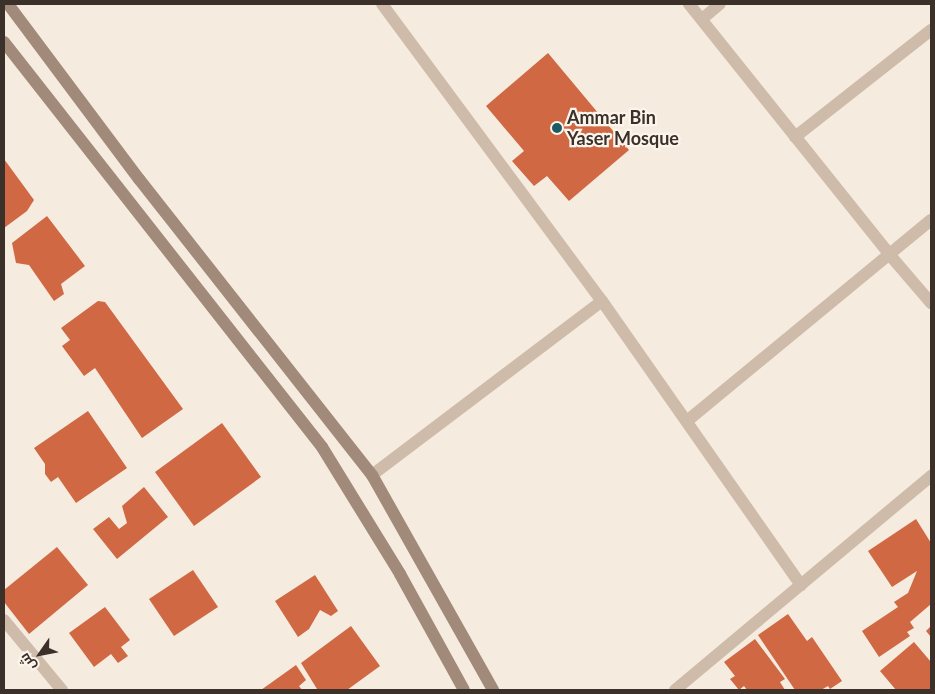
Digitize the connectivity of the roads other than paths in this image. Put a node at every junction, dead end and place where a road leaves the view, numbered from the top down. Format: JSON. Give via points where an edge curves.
{"nodes":[{"id":1,"x":8,"y":4,"type":"edge"},
{"id":2,"x":382,"y":4,"type":"edge"},
{"id":3,"x":689,"y":4,"type":"edge"},
{"id":4,"x":720,"y":4,"type":"edge"},
{"id":5,"x":702,"y":19,"type":"junction"},
{"id":6,"x":931,"y":30,"type":"edge"},
{"id":7,"x":4,"y":42,"type":"edge"},
{"id":8,"x":795,"y":137,"type":"junction"},
{"id":9,"x":931,"y":220,"type":"edge"},
{"id":10,"x":888,"y":254,"type":"junction"},
{"id":11,"x":602,"y":302,"type":"junction"},
{"id":12,"x":931,"y":303,"type":"edge"},
{"id":13,"x":688,"y":421,"type":"junction"},
{"id":14,"x":372,"y":475,"type":"junction"},
{"id":15,"x":931,"y":476,"type":"edge"},
{"id":16,"x":801,"y":585,"type":"junction"},
{"id":17,"x":4,"y":620,"type":"edge"},
{"id":18,"x":62,"y":690,"type":"edge"},
{"id":19,"x":464,"y":690,"type":"edge"},
{"id":20,"x":493,"y":690,"type":"edge"},
{"id":21,"x":674,"y":690,"type":"edge"}],
"edges":[{"from":1,"to":14,"type":"street","via":[[139,179]]},
{"from":2,"to":11,"type":"street"},
{"from":3,"to":5,"type":"street"},
{"from":4,"to":5,"type":"street"},
{"from":5,"to":8,"type":"street"},
{"from":6,"to":8,"type":"street"},
{"from":7,"to":19,"type":"street","via":[[322,447],[400,574]]},
{"from":8,"to":10,"type":"street"},
{"from":9,"to":10,"type":"street"},
{"from":10,"to":12,"type":"street"},
{"from":10,"to":13,"type":"street"},
{"from":11,"to":13,"type":"street"},
{"from":11,"to":14,"type":"street"},
{"from":13,"to":16,"type":"street"},
{"from":14,"to":20,"type":"street"},
{"from":15,"to":16,"type":"street"},
{"from":16,"to":21,"type":"street"},
{"from":17,"to":18,"type":"street"}]}
